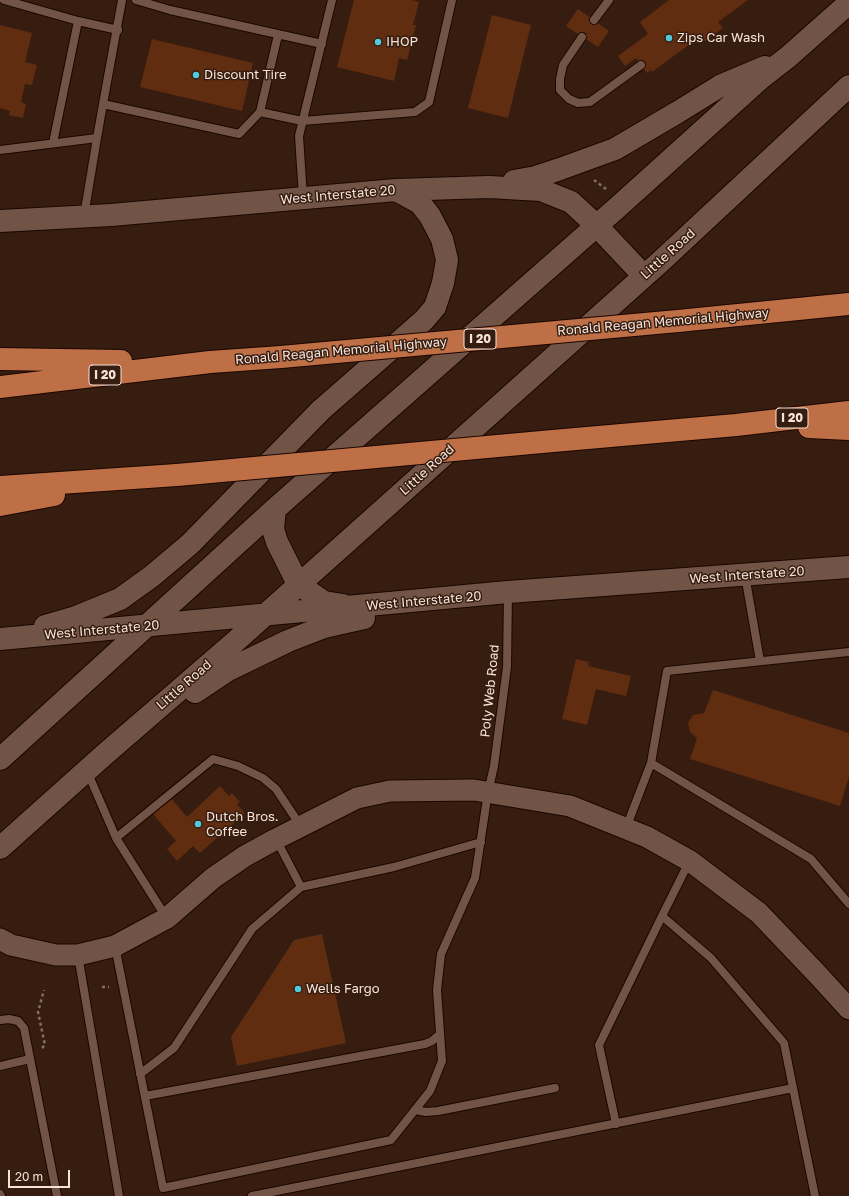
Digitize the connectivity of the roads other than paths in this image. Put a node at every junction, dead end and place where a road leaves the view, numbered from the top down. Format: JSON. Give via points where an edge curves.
{"nodes":[{"id":1,"x":4,"y":0,"type":"edge"},
{"id":2,"x":122,"y":0,"type":"edge"},
{"id":3,"x":136,"y":0,"type":"edge"},
{"id":4,"x":332,"y":0,"type":"edge"},
{"id":5,"x":452,"y":0,"type":"edge"},
{"id":6,"x":609,"y":0,"type":"edge"},
{"id":7,"x":849,"y":3,"type":"edge"},
{"id":8,"x":594,"y":20,"type":"dead end"},
{"id":9,"x":78,"y":21,"type":"junction"},
{"id":10,"x":118,"y":30,"type":"junction"},
{"id":11,"x":278,"y":35,"type":"junction"},
{"id":12,"x":582,"y":37,"type":"dead end"},
{"id":13,"x":322,"y":44,"type":"junction"},
{"id":14,"x":788,"y":57,"type":"junction"},
{"id":15,"x":641,"y":65,"type":"dead end"},
{"id":16,"x":849,"y":86,"type":"edge"},
{"id":17,"x":103,"y":104,"type":"junction"},
{"id":18,"x":260,"y":112,"type":"junction"},
{"id":19,"x":302,"y":121,"type":"junction"},
{"id":20,"x":97,"y":138,"type":"junction"},
{"id":21,"x":53,"y":143,"type":"junction"},
{"id":22,"x":0,"y":150,"type":"edge"},
{"id":23,"x":489,"y":187,"type":"junction"},
{"id":24,"x":396,"y":190,"type":"junction"},
{"id":25,"x":303,"y":198,"type":"junction"},
{"id":26,"x":84,"y":217,"type":"junction"},
{"id":27,"x":0,"y":221,"type":"edge"},
{"id":28,"x":597,"y":226,"type":"junction"},
{"id":29,"x":644,"y":276,"type":"junction"},
{"id":30,"x":849,"y":304,"type":"edge"},
{"id":31,"x":0,"y":359,"type":"edge"},
{"id":32,"x":210,"y":362,"type":"junction"},
{"id":33,"x":0,"y":387,"type":"edge"},
{"id":34,"x":849,"y":412,"type":"edge"},
{"id":35,"x":736,"y":425,"type":"junction"},
{"id":36,"x":849,"y":429,"type":"edge"},
{"id":37,"x":168,"y":476,"type":"junction"},
{"id":38,"x":0,"y":487,"type":"edge"},
{"id":39,"x":0,"y":505,"type":"edge"},
{"id":40,"x":275,"y":509,"type":"junction"},
{"id":41,"x":849,"y":567,"type":"edge"},
{"id":42,"x":745,"y":575,"type":"junction"},
{"id":43,"x":298,"y":584,"type":"junction"},
{"id":44,"x":508,"y":592,"type":"junction"},
{"id":45,"x":459,"y":598,"type":"junction"},
{"id":46,"x":355,"y":607,"type":"junction"},
{"id":47,"x":263,"y":616,"type":"junction"},
{"id":48,"x":144,"y":627,"type":"junction"},
{"id":49,"x":3,"y":639,"type":"edge"},
{"id":50,"x":849,"y":652,"type":"edge"},
{"id":51,"x":760,"y":661,"type":"junction"},
{"id":52,"x":104,"y":755,"type":"junction"},
{"id":53,"x":0,"y":759,"type":"edge"},
{"id":54,"x":651,"y":763,"type":"junction"},
{"id":55,"x":86,"y":771,"type":"junction"},
{"id":56,"x":488,"y":792,"type":"junction"},
{"id":57,"x":301,"y":826,"type":"junction"},
{"id":58,"x":626,"y":828,"type":"junction"},
{"id":59,"x":116,"y":838,"type":"junction"},
{"id":60,"x":276,"y":839,"type":"junction"},
{"id":61,"x":480,"y":842,"type":"junction"},
{"id":62,"x":0,"y":848,"type":"edge"},
{"id":63,"x":690,"y":861,"type":"junction"},
{"id":64,"x":301,"y":887,"type":"junction"},
{"id":65,"x":849,"y":904,"type":"edge"},
{"id":66,"x":662,"y":916,"type":"junction"},
{"id":67,"x":166,"y":918,"type":"junction"},
{"id":68,"x":0,"y":939,"type":"edge"},
{"id":69,"x":115,"y":946,"type":"junction"},
{"id":70,"x":78,"y":955,"type":"junction"},
{"id":71,"x":849,"y":1009,"type":"edge"},
{"id":72,"x":0,"y":1020,"type":"edge"},
{"id":73,"x":440,"y":1034,"type":"junction"},
{"id":74,"x":30,"y":1059,"type":"junction"},
{"id":75,"x":0,"y":1066,"type":"edge"},
{"id":76,"x":140,"y":1074,"type":"junction"},
{"id":77,"x":555,"y":1088,"type":"dead end"},
{"id":78,"x":793,"y":1088,"type":"junction"},
{"id":79,"x":145,"y":1099,"type":"junction"},
{"id":80,"x":415,"y":1110,"type":"junction"},
{"id":81,"x":616,"y":1124,"type":"junction"},
{"id":82,"x":57,"y":1196,"type":"edge"},
{"id":83,"x":120,"y":1196,"type":"edge"},
{"id":84,"x":252,"y":1196,"type":"edge"},
{"id":85,"x":815,"y":1196,"type":"edge"}],
"edges":[{"from":1,"to":9,"type":"lane"},
{"from":2,"to":10,"type":"lane"},
{"from":3,"to":11,"type":"lane"},
{"from":4,"to":13,"type":"lane"},
{"from":5,"to":19,"type":"lane","via":[[429,102],[415,112]]},
{"from":6,"to":8,"type":"lane"},
{"from":7,"to":14,"type":"main road"},
{"from":9,"to":10,"type":"lane"},
{"from":9,"to":21,"type":"lane"},
{"from":10,"to":17,"type":"lane"},
{"from":11,"to":13,"type":"lane"},
{"from":11,"to":18,"type":"lane"},
{"from":12,"to":15,"type":"lane","via":[[563,65],[560,79],[560,90],[573,101],[590,102]]},
{"from":13,"to":19,"type":"lane"},
{"from":14,"to":23,"type":"main road","via":[[720,86],[616,149],[536,177]]},
{"from":14,"to":28,"type":"main road","via":[[760,78]]},
{"from":16,"to":29,"type":"main road","name":"Little Road"},
{"from":17,"to":18,"type":"lane","via":[[239,134]]},
{"from":17,"to":20,"type":"lane"},
{"from":18,"to":19,"type":"lane"},
{"from":19,"to":25,"type":"lane","via":[[299,136]]},
{"from":20,"to":21,"type":"lane"},
{"from":20,"to":26,"type":"lane"},
{"from":21,"to":22,"type":"lane"},
{"from":23,"to":24,"type":"main road","name":"West Interstate 20"},
{"from":23,"to":28,"type":"main road","name":"West Interstate 20","via":[[541,190],[570,202]]},
{"from":24,"to":25,"type":"main road","name":"West Interstate 20"},
{"from":24,"to":49,"type":"main road","via":[[420,203],[430,216],[442,238],[447,260],[444,283],[437,301],[424,320],[321,410],[190,544],[152,576],[120,599],[76,617]]},
{"from":25,"to":26,"type":"main road","name":"West Interstate 20"},
{"from":26,"to":27,"type":"main road","name":"West Interstate 20"},
{"from":28,"to":29,"type":"main road","name":"West Interstate 20"},
{"from":28,"to":40,"type":"main road"},
{"from":29,"to":43,"type":"main road","name":"Little Road"},
{"from":30,"to":32,"type":"highway","name":"Ronald Reagan Memorial Highway","number":"I 20","bridge":true},
{"from":31,"to":32,"type":"highway"},
{"from":32,"to":33,"type":"highway","name":"Ronald Reagan Memorial Highway","number":"I 20"},
{"from":34,"to":35,"type":"highway","number":"I 20"},
{"from":35,"to":36,"type":"highway"},
{"from":35,"to":37,"type":"highway","number":"I 20","bridge":true},
{"from":37,"to":38,"type":"highway","number":"I 20"},
{"from":37,"to":39,"type":"highway"},
{"from":40,"to":43,"type":"main road","via":[[273,529]]},
{"from":40,"to":48,"type":"main road"},
{"from":41,"to":42,"type":"main road","name":"West Interstate 20"},
{"from":42,"to":44,"type":"main road","name":"West Interstate 20"},
{"from":42,"to":51,"type":"lane"},
{"from":43,"to":46,"type":"main road","via":[[324,602]]},
{"from":43,"to":47,"type":"main road","name":"Little Road"},
{"from":44,"to":45,"type":"main road","name":"West Interstate 20"},
{"from":44,"to":56,"type":"lane","name":"Poly Web Road","via":[[507,667],[494,766]]},
{"from":45,"to":46,"type":"main road","name":"West Interstate 20"},
{"from":45,"to":52,"type":"main road","via":[[324,627],[288,641],[228,670]]},
{"from":46,"to":47,"type":"main road","name":"West Interstate 20"},
{"from":47,"to":48,"type":"main road","name":"West Interstate 20"},
{"from":47,"to":52,"type":"main road","name":"Little Road"},
{"from":48,"to":49,"type":"main road","name":"West Interstate 20"},
{"from":48,"to":53,"type":"main road"},
{"from":50,"to":51,"type":"lane"},
{"from":51,"to":54,"type":"lane","via":[[667,671]]},
{"from":52,"to":55,"type":"main road","name":"Little Road"},
{"from":54,"to":58,"type":"lane"},
{"from":54,"to":65,"type":"lane","via":[[812,859]]},
{"from":55,"to":59,"type":"lane"},
{"from":55,"to":62,"type":"main road","name":"Little Road"},
{"from":56,"to":57,"type":"street","via":[[390,791],[357,798]]},
{"from":56,"to":58,"type":"street","via":[[570,806]]},
{"from":56,"to":61,"type":"lane","name":"Poly Web Road"},
{"from":57,"to":59,"type":"lane","via":[[276,789],[263,778],[238,766],[213,759]]},
{"from":57,"to":60,"type":"street"},
{"from":58,"to":63,"type":"street"},
{"from":59,"to":67,"type":"lane"},
{"from":60,"to":64,"type":"lane"},
{"from":60,"to":67,"type":"street","via":[[213,878]]},
{"from":61,"to":64,"type":"lane","via":[[394,867]]},
{"from":61,"to":73,"type":"lane","name":"Poly Web Road","via":[[475,878],[441,954],[437,990]]},
{"from":63,"to":66,"type":"lane"},
{"from":63,"to":71,"type":"street","via":[[759,913]]},
{"from":64,"to":76,"type":"lane","via":[[252,929],[174,1048]]},
{"from":66,"to":78,"type":"lane","via":[[711,958],[784,1044]]},
{"from":66,"to":81,"type":"lane","via":[[600,1046]]},
{"from":67,"to":69,"type":"street"},
{"from":68,"to":70,"type":"street","via":[[11,945],[56,954]]},
{"from":69,"to":70,"type":"street"},
{"from":69,"to":76,"type":"lane"},
{"from":70,"to":83,"type":"lane"},
{"from":72,"to":74,"type":"lane","via":[[18,1021],[24,1028]]},
{"from":73,"to":79,"type":"lane","via":[[424,1044]]},
{"from":73,"to":80,"type":"lane","name":"Poly Web Road","via":[[442,1061],[430,1091]]},
{"from":74,"to":75,"type":"lane"},
{"from":74,"to":82,"type":"lane"},
{"from":76,"to":79,"type":"lane"},
{"from":77,"to":80,"type":"lane","via":[[438,1111]]},
{"from":78,"to":81,"type":"lane"},
{"from":78,"to":85,"type":"lane"},
{"from":79,"to":80,"type":"lane","name":"Poly Web Road","via":[[164,1188],[391,1140]]},
{"from":81,"to":84,"type":"lane"}]}
